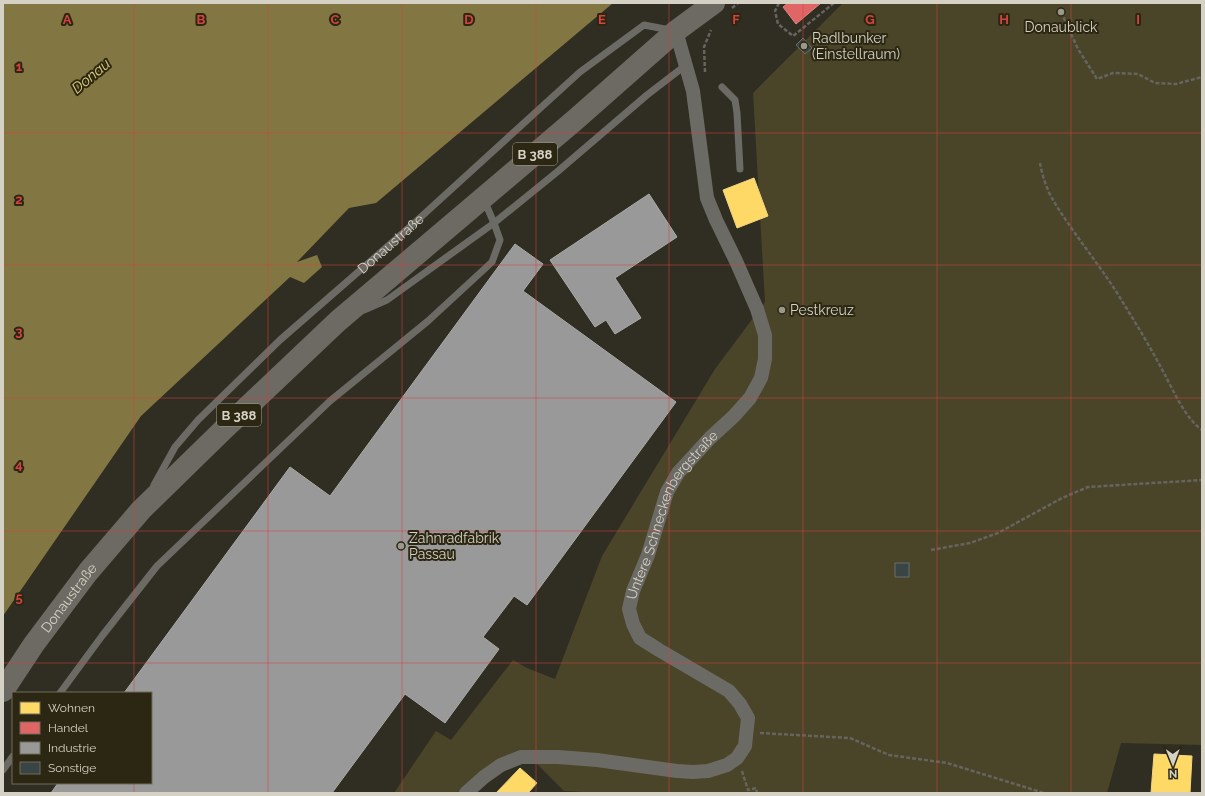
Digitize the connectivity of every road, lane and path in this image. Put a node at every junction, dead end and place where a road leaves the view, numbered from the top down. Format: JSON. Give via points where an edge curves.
{"nodes":[{"id":1,"x":738,"y":3,"type":"edge"},
{"id":2,"x":779,"y":3,"type":"edge"},
{"id":3,"x":834,"y":3,"type":"edge"},
{"id":4,"x":721,"y":7,"type":"edge"},
{"id":5,"x":1061,"y":12,"type":"dead end"},
{"id":6,"x":713,"y":26,"type":"dead end"},
{"id":7,"x":676,"y":31,"type":"junction"},
{"id":8,"x":686,"y":65,"type":"junction"},
{"id":9,"x":706,"y":77,"type":"dead end"},
{"id":10,"x":1202,"y":77,"type":"edge"},
{"id":11,"x":722,"y":87,"type":"dead end"},
{"id":12,"x":1040,"y":163,"type":"dead end"},
{"id":13,"x":740,"y":169,"type":"dead end"},
{"id":14,"x":483,"y":198,"type":"junction"},
{"id":15,"x":494,"y":223,"type":"junction"},
{"id":16,"x":338,"y":321,"type":"junction"},
{"id":17,"x":1202,"y":430,"type":"edge"},
{"id":18,"x":1202,"y":480,"type":"edge"},
{"id":19,"x":141,"y":510,"type":"junction"},
{"id":20,"x":931,"y":550,"type":"dead end"},
{"id":21,"x":3,"y":691,"type":"edge"},
{"id":22,"x":61,"y":692,"type":"edge"},
{"id":23,"x":747,"y":732,"type":"junction"},
{"id":24,"x":12,"y":757,"type":"edge"},
{"id":25,"x":737,"y":758,"type":"junction"},
{"id":26,"x":3,"y":770,"type":"edge"},
{"id":27,"x":466,"y":793,"type":"edge"},
{"id":28,"x":757,"y":793,"type":"edge"},
{"id":29,"x":1044,"y":793,"type":"edge"}],
"edges":[{"from":1,"to":4,"type":"path"},
{"from":2,"to":3,"type":"path","via":[[775,11],[778,24],[793,36]]},
{"from":4,"to":7,"type":"main road","name":"Donaustraße","number":"B 388"},
{"from":5,"to":10,"type":"path","via":[[1078,49],[1097,79],[1113,73],[1138,74],[1155,83],[1176,84]]},
{"from":6,"to":9,"type":"path","via":[[704,47]]},
{"from":7,"to":8,"type":"street","name":"Untere Schneckenbergstraße"},
{"from":7,"to":14,"type":"main road","name":"Donaustraße","number":"B 388"},
{"from":7,"to":19,"type":"lane","name":"Donaustraße","number":"B 388","via":[[644,25],[580,72],[411,226],[280,340],[198,420],[175,447]]},
{"from":8,"to":15,"type":"lane"},
{"from":8,"to":23,"type":"street","name":"Untere Schneckenbergstraße","via":[[693,91],[707,198],[757,310],[765,335],[765,359],[761,378],[750,398],[681,469],[667,492],[648,555],[633,591],[630,609],[633,624],[640,638],[729,691],[748,718]]},
{"from":11,"to":13,"type":"lane","via":[[735,100]]},
{"from":12,"to":17,"type":"path","via":[[1052,199],[1122,301],[1178,400]]},
{"from":14,"to":15,"type":"lane"},
{"from":14,"to":16,"type":"main road","name":"Donaustraße","number":"B 388"},
{"from":15,"to":16,"type":"lane","via":[[387,300]]},
{"from":15,"to":22,"type":"lane","via":[[500,240],[492,262],[428,322],[330,400],[157,566]]},
{"from":16,"to":19,"type":"main road","name":"Donaustraße","number":"B 388"},
{"from":18,"to":20,"type":"path","via":[[1088,487],[1062,498],[998,533],[970,543]]},
{"from":19,"to":21,"type":"main road","name":"Donaustraße","number":"B 388","via":[[88,572],[34,644]]},
{"from":23,"to":25,"type":"street","name":"Untere Schneckenbergstraße","via":[[745,746]]},
{"from":23,"to":29,"type":"path","via":[[850,738],[889,755],[947,763]]},
{"from":24,"to":26,"type":"lane"},
{"from":25,"to":27,"type":"street","via":[[727,765],[708,771],[693,772],[597,760],[521,758],[501,765]]},
{"from":25,"to":28,"type":"path","via":[[748,790],[756,788]]}]}
